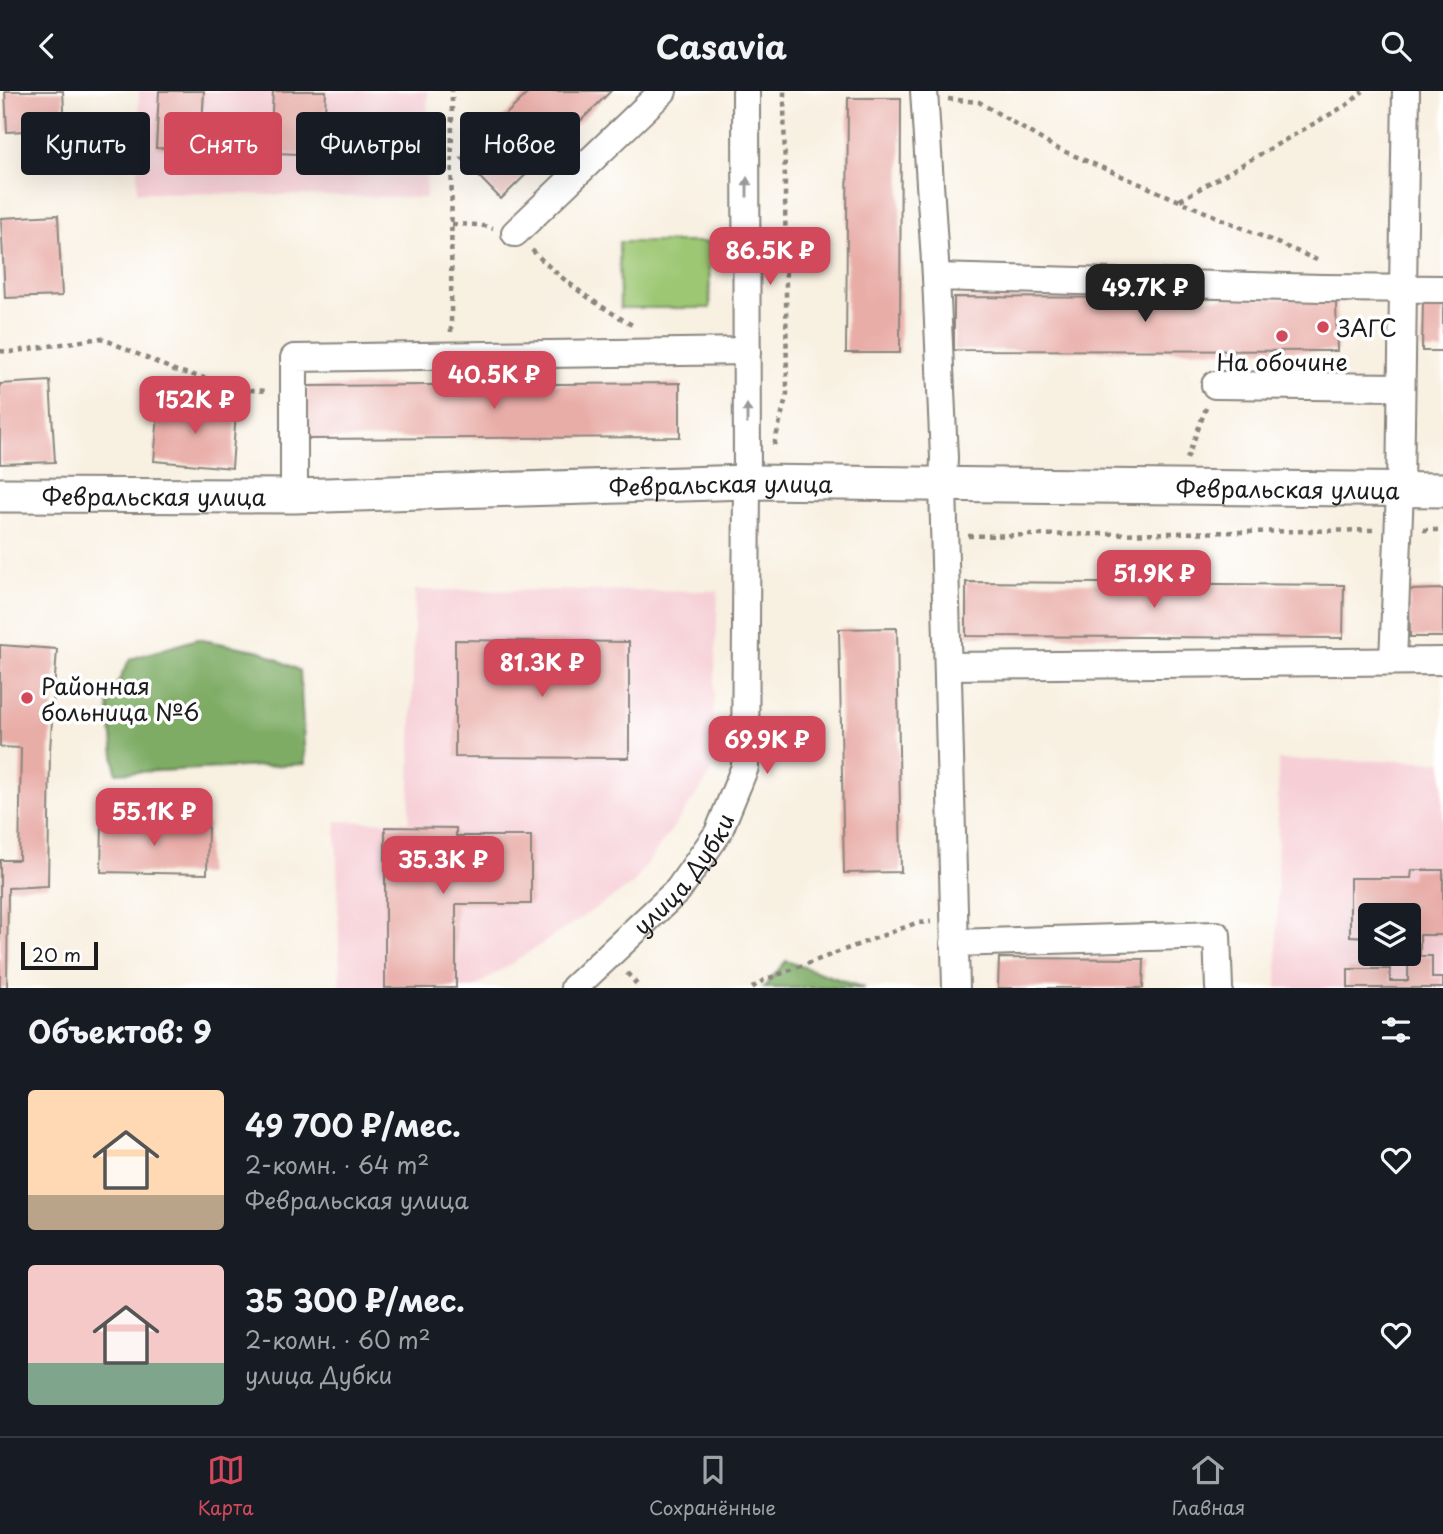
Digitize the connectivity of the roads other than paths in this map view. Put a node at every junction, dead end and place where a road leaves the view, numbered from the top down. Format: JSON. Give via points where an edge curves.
{"nodes":[{"id":1,"x":663,"y":91,"type":"edge"},
{"id":2,"x":746,"y":91,"type":"edge"},
{"id":3,"x":1406,"y":91,"type":"edge"},
{"id":4,"x":933,"y":95,"type":"edge"},
{"id":5,"x":515,"y":233,"type":"road end"},
{"id":6,"x":936,"y":277,"type":"junction"},
{"id":7,"x":1403,"y":288,"type":"junction"},
{"id":8,"x":1443,"y":289,"type":"edge"},
{"id":9,"x":747,"y":351,"type":"junction"},
{"id":10,"x":1215,"y":385,"type":"road end"},
{"id":11,"x":1401,"y":387,"type":"junction"},
{"id":12,"x":747,"y":482,"type":"junction"},
{"id":13,"x":943,"y":485,"type":"junction"},
{"id":14,"x":1400,"y":490,"type":"junction"},
{"id":15,"x":1443,"y":491,"type":"edge"},
{"id":16,"x":0,"y":495,"type":"edge"},
{"id":17,"x":294,"y":495,"type":"junction"},
{"id":18,"x":1392,"y":661,"type":"junction"},
{"id":19,"x":1443,"y":661,"type":"edge"},
{"id":20,"x":948,"y":666,"type":"junction"},
{"id":21,"x":954,"y":932,"type":"junction"},
{"id":22,"x":574,"y":988,"type":"edge"},
{"id":23,"x":956,"y":988,"type":"edge"},
{"id":24,"x":1219,"y":988,"type":"edge"}],
"edges":[{"from":1,"to":5,"type":"street"},
{"from":9,"to":2,"type":"street","name":"улица Дубки","one_way":true},
{"from":3,"to":7,"type":"street"},
{"from":4,"to":6,"type":"street"},
{"from":6,"to":7,"type":"street"},
{"from":6,"to":13,"type":"street"},
{"from":7,"to":8,"type":"street"},
{"from":7,"to":11,"type":"street"},
{"from":12,"to":9,"type":"street","name":"улица Дубки","one_way":true},
{"from":9,"to":17,"type":"street","via":[[294,358]]},
{"from":10,"to":11,"type":"street"},
{"from":11,"to":14,"type":"street"},
{"from":12,"to":13,"type":"main road","name":"Февральская улица"},
{"from":12,"to":17,"type":"main road","name":"Февральская улица"},
{"from":12,"to":22,"type":"street","name":"улица Дубки","via":[[745,767],[718,832],[678,890]]},
{"from":13,"to":14,"type":"main road","name":"Февральская улица"},
{"from":13,"to":20,"type":"street"},
{"from":14,"to":15,"type":"main road","name":"Февральская улица"},
{"from":14,"to":18,"type":"street"},
{"from":16,"to":17,"type":"main road","name":"Февральская улица"},
{"from":18,"to":19,"type":"street"},
{"from":18,"to":20,"type":"street"},
{"from":20,"to":21,"type":"street"},
{"from":21,"to":23,"type":"street"},
{"from":21,"to":24,"type":"street","via":[[1217,936]]}]}
